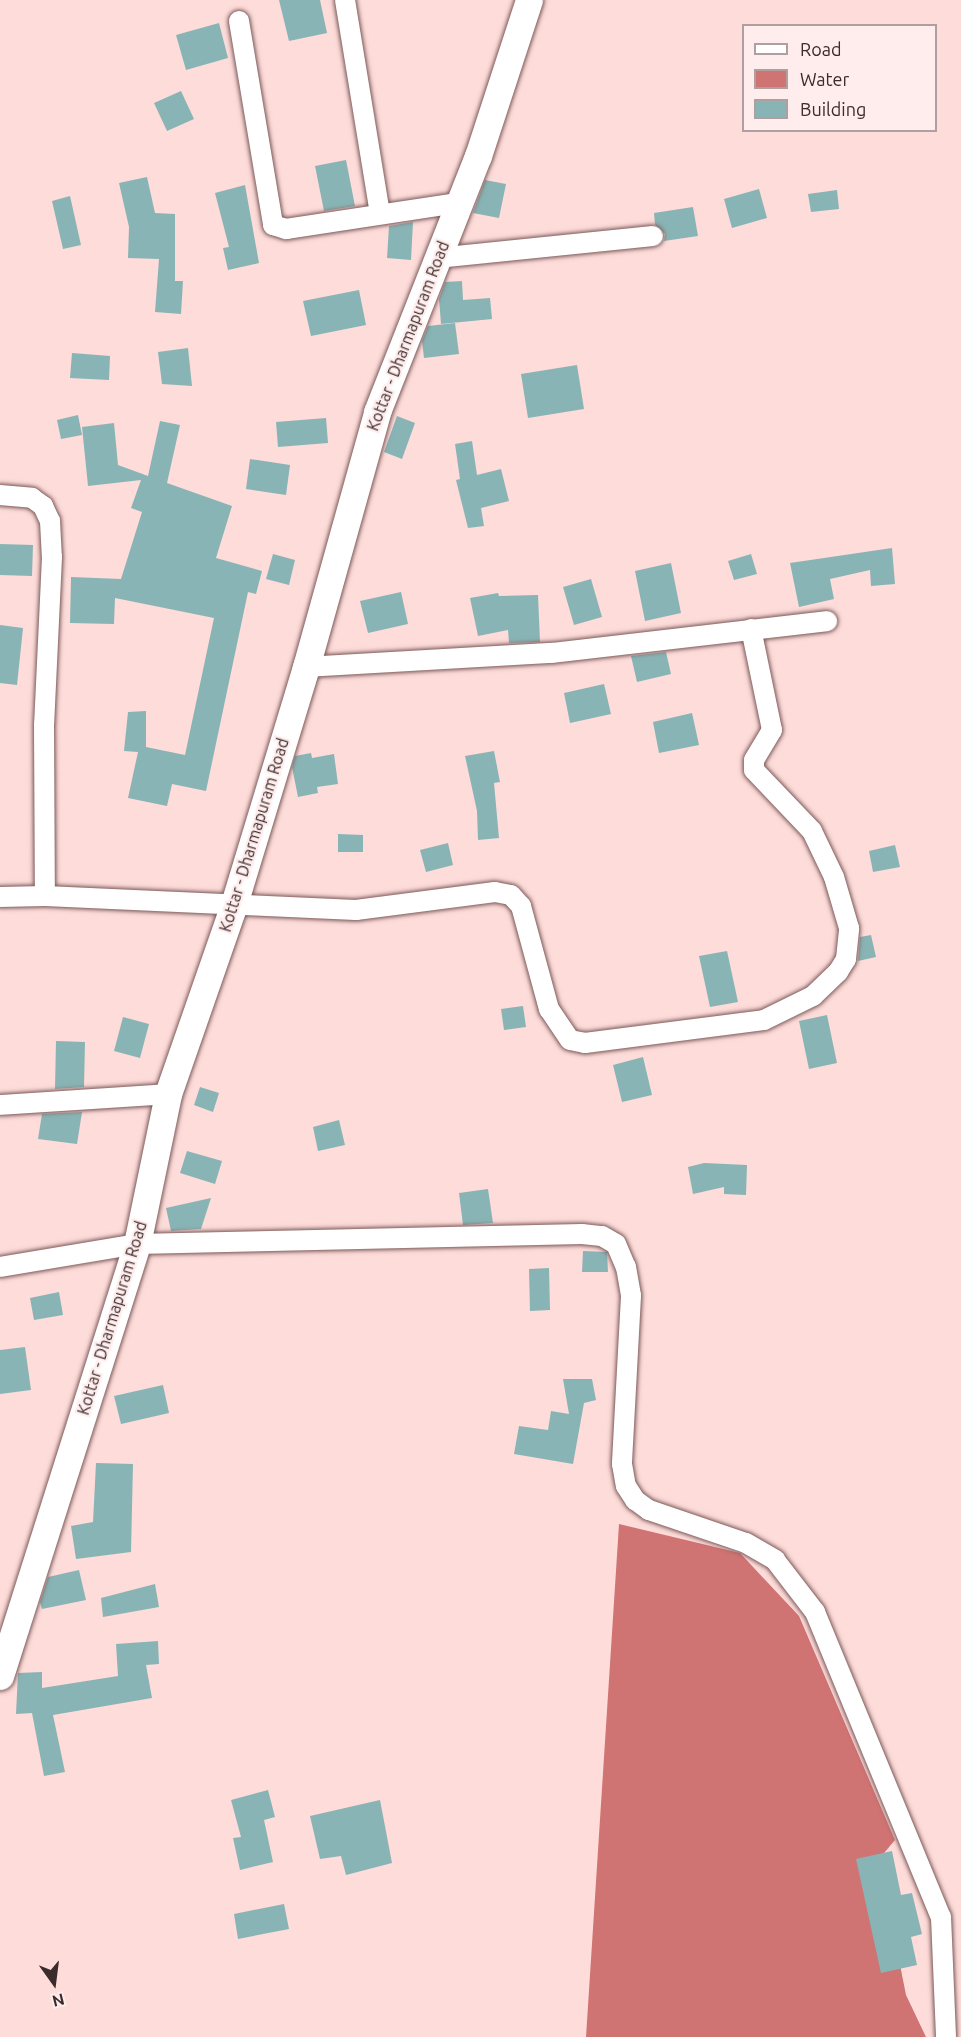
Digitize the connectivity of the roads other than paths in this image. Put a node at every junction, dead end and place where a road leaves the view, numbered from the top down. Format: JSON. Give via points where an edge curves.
{"nodes":[{"id":1,"x":345,"y":0,"type":"edge"},
{"id":2,"x":530,"y":0,"type":"edge"},
{"id":3,"x":239,"y":21,"type":"dead end"},
{"id":4,"x":458,"y":203,"type":"junction"},
{"id":5,"x":380,"y":213,"type":"junction"},
{"id":6,"x":653,"y":236,"type":"dead end"},
{"id":7,"x":437,"y":258,"type":"junction"},
{"id":8,"x":0,"y":495,"type":"edge"},
{"id":9,"x":827,"y":621,"type":"dead end"},
{"id":10,"x":751,"y":629,"type":"junction"},
{"id":11,"x":306,"y":667,"type":"junction"},
{"id":12,"x":45,"y":896,"type":"junction"},
{"id":13,"x":0,"y":897,"type":"edge"},
{"id":14,"x":234,"y":904,"type":"junction"},
{"id":15,"x":168,"y":1094,"type":"junction"},
{"id":16,"x":0,"y":1104,"type":"edge"},
{"id":17,"x":137,"y":1244,"type":"junction"},
{"id":18,"x":0,"y":1267,"type":"edge"},
{"id":19,"x":0,"y":1676,"type":"edge"},
{"id":20,"x":946,"y":2037,"type":"edge"}],
"edges":[{"from":1,"to":5,"type":"street"},
{"from":2,"to":4,"type":"main road","name":"Kottar - Dharmapuram Road"},
{"from":3,"to":5,"type":"street","via":[[273,225],[286,229]]},
{"from":4,"to":5,"type":"street"},
{"from":4,"to":7,"type":"main road","name":"Kottar - Dharmapuram Road"},
{"from":6,"to":7,"type":"street"},
{"from":7,"to":11,"type":"main road","name":"Kottar - Dharmapuram Road","via":[[377,412]]},
{"from":8,"to":12,"type":"street","via":[[32,498],[43,506],[50,521],[52,556],[44,724]]},
{"from":9,"to":10,"type":"street"},
{"from":10,"to":11,"type":"street","via":[[552,653]]},
{"from":10,"to":14,"type":"street","via":[[772,730],[756,755],[754,770],[812,831],[834,877],[849,928],[846,959],[813,996],[764,1020],[743,1025],[585,1043],[570,1040],[554,1018],[521,906],[511,895],[467,892],[356,910]]},
{"from":11,"to":14,"type":"main road","name":"Kottar - Dharmapuram Road"},
{"from":12,"to":13,"type":"street"},
{"from":12,"to":14,"type":"street"},
{"from":14,"to":15,"type":"main road","name":"Kottar - Dharmapuram Road"},
{"from":15,"to":16,"type":"street"},
{"from":15,"to":17,"type":"main road","name":"Kottar - Dharmapuram Road"},
{"from":17,"to":18,"type":"street"},
{"from":17,"to":19,"type":"main road","name":"Kottar - Dharmapuram Road"},
{"from":17,"to":20,"type":"street","via":[[582,1234],[602,1236],[616,1244],[626,1267],[631,1296],[622,1464],[626,1486],[635,1500],[649,1510],[746,1543],[775,1560],[815,1612],[941,1917]]}]}
